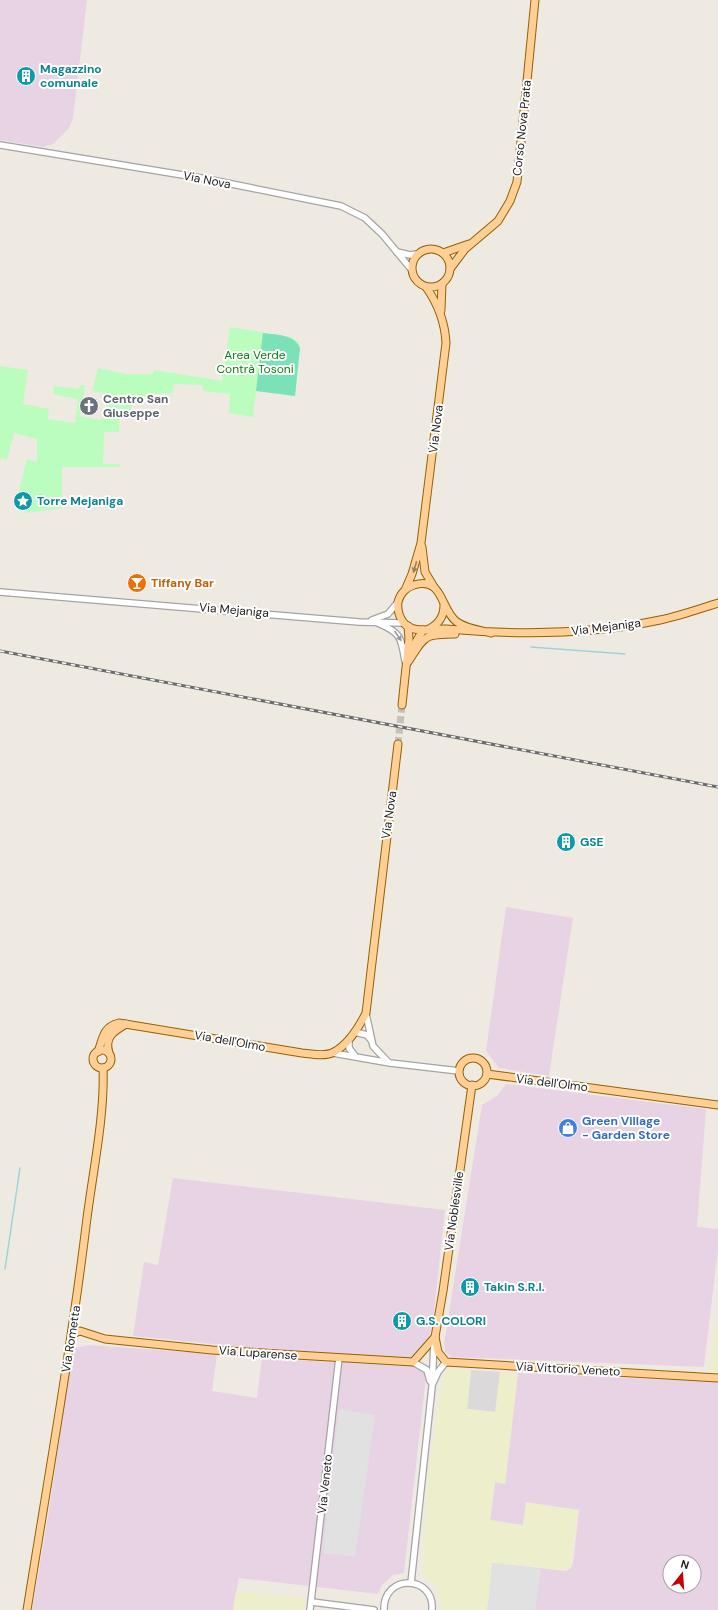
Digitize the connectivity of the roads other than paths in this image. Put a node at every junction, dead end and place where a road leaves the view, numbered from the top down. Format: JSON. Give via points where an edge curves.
{"nodes":[{"id":1,"x":535,"y":0,"type":"edge"},
{"id":2,"x":0,"y":145,"type":"edge"},
{"id":3,"x":474,"y":241,"type":"junction"},
{"id":4,"x":397,"y":252,"type":"junction"},
{"id":5,"x":443,"y":253,"type":"junction"},
{"id":6,"x":417,"y":254,"type":"junction"},
{"id":7,"x":411,"y":269,"type":"junction"},
{"id":8,"x":450,"y":269,"type":"junction"},
{"id":9,"x":442,"y":284,"type":"junction"},
{"id":10,"x":426,"y":287,"type":"junction"},
{"id":11,"x":441,"y":316,"type":"junction"},
{"id":12,"x":421,"y":543,"type":"junction"},
{"id":13,"x":434,"y":587,"type":"junction"},
{"id":14,"x":405,"y":590,"type":"junction"},
{"id":15,"x":0,"y":592,"type":"edge"},
{"id":16,"x":399,"y":600,"type":"junction"},
{"id":17,"x":718,"y":603,"type":"edge"},
{"id":18,"x":444,"y":605,"type":"junction"},
{"id":19,"x":359,"y":622,"type":"junction"},
{"id":20,"x":376,"y":623,"type":"junction"},
{"id":21,"x":406,"y":625,"type":"junction"},
{"id":22,"x":426,"y":630,"type":"junction"},
{"id":23,"x":478,"y":632,"type":"junction"},
{"id":24,"x":492,"y":633,"type":"junction"},
{"id":25,"x":407,"y":662,"type":"junction"},
{"id":26,"x":402,"y":705,"type":"tunnel mouth"},
{"id":27,"x":398,"y":744,"type":"tunnel mouth"},
{"id":28,"x":366,"y":1012,"type":"junction"},
{"id":29,"x":111,"y":1029,"type":"junction"},
{"id":30,"x":355,"y":1032,"type":"junction"},
{"id":31,"x":349,"y":1039,"type":"junction"},
{"id":32,"x":372,"y":1043,"type":"junction"},
{"id":33,"x":98,"y":1052,"type":"junction"},
{"id":34,"x":109,"y":1053,"type":"junction"},
{"id":35,"x":333,"y":1053,"type":"junction"},
{"id":36,"x":355,"y":1056,"type":"junction"},
{"id":37,"x":366,"y":1058,"type":"junction"},
{"id":38,"x":390,"y":1063,"type":"junction"},
{"id":39,"x":103,"y":1068,"type":"junction"},
{"id":40,"x":459,"y":1071,"type":"junction"},
{"id":41,"x":487,"y":1074,"type":"junction"},
{"id":42,"x":472,"y":1085,"type":"junction"},
{"id":43,"x":718,"y":1105,"type":"edge"},
{"id":44,"x":72,"y":1334,"type":"junction"},
{"id":45,"x":435,"y":1336,"type":"junction"},
{"id":46,"x":339,"y":1358,"type":"junction"},
{"id":47,"x":413,"y":1362,"type":"junction"},
{"id":48,"x":446,"y":1362,"type":"junction"},
{"id":49,"x":718,"y":1378,"type":"edge"},
{"id":50,"x":432,"y":1387,"type":"junction"},
{"id":51,"x":411,"y":1583,"type":"junction"},
{"id":52,"x":312,"y":1602,"type":"junction"},
{"id":53,"x":27,"y":1610,"type":"edge"},
{"id":54,"x":310,"y":1610,"type":"edge"},
{"id":55,"x":374,"y":1610,"type":"edge"},
{"id":56,"x":384,"y":1610,"type":"edge"},
{"id":57,"x":432,"y":1610,"type":"edge"}],
"edges":[{"from":1,"to":3,"type":"main road","name":"Corso Nova Prata","via":[[516,182],[510,201],[498,221]]},
{"from":2,"to":4,"type":"street","name":"Via Nova","via":[[207,179],[341,206],[365,218]]},
{"from":3,"to":5,"type":"main road","name":"Corso Nova Prata"},
{"from":3,"to":8,"type":"main road","name":"Corso Nova Prata"},
{"from":4,"to":6,"type":"street"},
{"from":4,"to":7,"type":"street","name":"Via Nova"},
{"from":5,"to":6,"type":"main road","via":[[427,249]]},
{"from":5,"to":8,"type":"main road","via":[[450,263]]},
{"from":6,"to":7,"type":"main road"},
{"from":7,"to":10,"type":"main road","name":"Via Nova","via":[[417,282]]},
{"from":8,"to":9,"type":"main road","name":"Via Nova"},
{"from":9,"to":10,"type":"main road","via":[[432,288]]},
{"from":9,"to":11,"type":"main road","name":"Via Nova"},
{"from":10,"to":11,"type":"main road","name":"Via Nova"},
{"from":11,"to":12,"type":"main road","name":"Via Nova","via":[[446,336],[445,356]]},
{"from":12,"to":13,"type":"main road","name":"Via Nova","via":[[425,572]]},
{"from":12,"to":14,"type":"main road","name":"Via Nova","one_way":true},
{"from":13,"to":14,"type":"main road","via":[[419,584]]},
{"from":13,"to":18,"type":"main road","name":"Via Mejaniga"},
{"from":14,"to":16,"type":"main road","name":"Via Mejaniga"},
{"from":15,"to":19,"type":"street","name":"Via Mejaniga"},
{"from":16,"to":19,"type":"street","name":"Via Mejaniga","via":[[388,614]]},
{"from":16,"to":21,"type":"main road","via":[[398,612]]},
{"from":17,"to":24,"type":"main road","name":"Via Mejaniga","via":[[660,620],[614,628],[542,633]]},
{"from":18,"to":22,"type":"main road","via":[[439,622]]},
{"from":18,"to":24,"type":"main road","name":"Via Mejaniga","via":[[458,623]]},
{"from":19,"to":20,"type":"street","name":"Via Mejaniga"},
{"from":20,"to":21,"type":"street","name":"Via Mejaniga"},
{"from":20,"to":25,"type":"street","name":"Via Mejaniga","one_way":true,"via":[[397,633]]},
{"from":21,"to":22,"type":"main road","name":"Via Mejaniga","via":[[415,630]]},
{"from":21,"to":25,"type":"main road","via":[[409,639]]},
{"from":22,"to":23,"type":"main road","name":"Via Mejaniga"},
{"from":22,"to":25,"type":"main road","via":[[414,644]]},
{"from":23,"to":24,"type":"main road","name":"Via Mejaniga"},
{"from":23,"to":25,"type":"main road","name":"Via Mejaniga","via":[[427,636]]},
{"from":25,"to":26,"type":"main road"},
{"from":27,"to":28,"type":"main road","name":"Via Nova"},
{"from":28,"to":30,"type":"main road"},
{"from":28,"to":32,"type":"street"},
{"from":29,"to":33,"type":"main road","name":"Via Rometta","via":[[101,1037]]},
{"from":29,"to":34,"type":"main road","name":"Via Rometta"},
{"from":29,"to":35,"type":"main road","name":"Via dell'Olmo","via":[[126,1024],[302,1053]]},
{"from":30,"to":31,"type":"main road"},
{"from":30,"to":32,"type":"street","via":[[367,1035]]},
{"from":31,"to":35,"type":"main road"},
{"from":31,"to":36,"type":"street","via":[[349,1048]]},
{"from":32,"to":37,"type":"street"},
{"from":32,"to":38,"type":"street"},
{"from":33,"to":34,"type":"main road","via":[[101,1050]]},
{"from":33,"to":39,"type":"main road","name":"Via Rometta","via":[[94,1062]]},
{"from":34,"to":39,"type":"main road","name":"Via Rometta","via":[[111,1061]]},
{"from":35,"to":36,"type":"street","name":"Via dell'Olmo"},
{"from":36,"to":37,"type":"street","name":"Via dell'Olmo"},
{"from":37,"to":38,"type":"street","name":"Via dell'Olmo"},
{"from":38,"to":40,"type":"street","name":"Via dell'Olmo"},
{"from":39,"to":44,"type":"main road","name":"Via Rometta","via":[[100,1121]]},
{"from":40,"to":41,"type":"main road","via":[[464,1061],[476,1058],[485,1064]]},
{"from":40,"to":42,"type":"main road","via":[[463,1081]]},
{"from":41,"to":42,"type":"main road","via":[[480,1084]]},
{"from":41,"to":43,"type":"main road","name":"Via dell'Olmo"},
{"from":42,"to":45,"type":"main road","name":"Via Noblesville"},
{"from":44,"to":46,"type":"main road","name":"Via Luparense","via":[[80,1331],[105,1339],[212,1350]]},
{"from":44,"to":53,"type":"main road","name":"Via Rometta"},
{"from":45,"to":47,"type":"main road"},
{"from":45,"to":48,"type":"main road","name":"Via Noblesville","via":[[438,1352]]},
{"from":45,"to":50,"type":"street"},
{"from":46,"to":47,"type":"main road","name":"Via Luparense"},
{"from":46,"to":52,"type":"street","name":"Via Veneto"},
{"from":47,"to":50,"type":"street","via":[[427,1370]]},
{"from":48,"to":49,"type":"main road","name":"Via Vittorio Veneto"},
{"from":48,"to":50,"type":"street","via":[[438,1372]]},
{"from":50,"to":51,"type":"street"},
{"from":51,"to":56,"type":"street","via":[[404,1583],[390,1590],[386,1596]]},
{"from":51,"to":57,"type":"street","via":[[429,1594]]},
{"from":52,"to":54,"type":"street","name":"Via Veneto"},
{"from":52,"to":55,"type":"street"}]}
